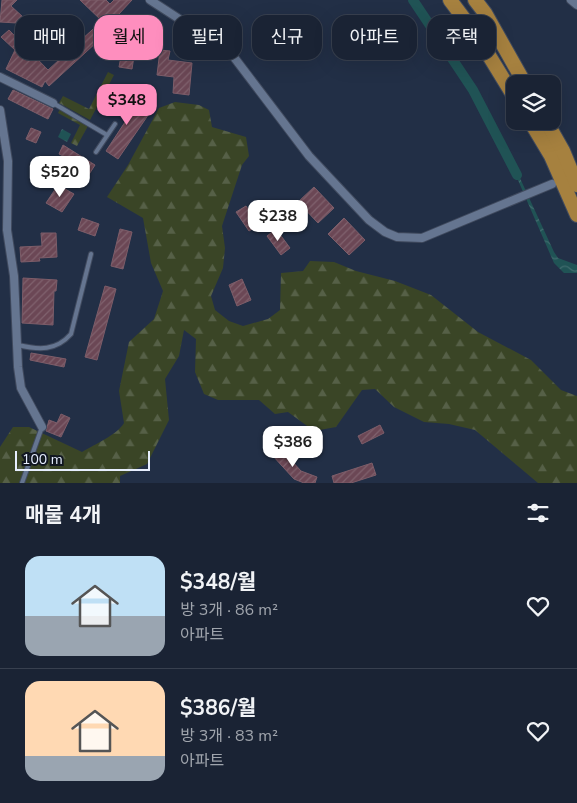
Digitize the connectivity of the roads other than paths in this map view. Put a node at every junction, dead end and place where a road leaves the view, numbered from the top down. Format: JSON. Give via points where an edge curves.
{"nodes":[{"id":1,"x":150,"y":0,"type":"edge"},
{"id":2,"x":450,"y":0,"type":"edge"},
{"id":3,"x":475,"y":0,"type":"edge"},
{"id":4,"x":571,"y":0,"type":"edge"},
{"id":5,"x":577,"y":5,"type":"edge"},
{"id":6,"x":520,"y":75,"type":"edge"},
{"id":7,"x":0,"y":77,"type":"edge"},
{"id":8,"x":506,"y":83,"type":"edge"},
{"id":9,"x":53,"y":104,"type":"joint"},
{"id":10,"x":0,"y":110,"type":"edge"},
{"id":11,"x":115,"y":124,"type":"dead end"},
{"id":12,"x":535,"y":130,"type":"edge"},
{"id":13,"x":551,"y":130,"type":"edge"},
{"id":14,"x":107,"y":136,"type":"junction"},
{"id":15,"x":96,"y":152,"type":"dead end"},
{"id":16,"x":552,"y":184,"type":"dead end"},
{"id":17,"x":577,"y":185,"type":"edge"},
{"id":18,"x":577,"y":215,"type":"edge"},
{"id":19,"x":91,"y":254,"type":"dead end"},
{"id":20,"x":18,"y":345,"type":"junction"},
{"id":21,"x":42,"y":428,"type":"joint"},
{"id":22,"x":22,"y":483,"type":"edge"}],
"edges":[{"from":1,"to":16,"type":"street","via":[[230,52],[310,156],[369,220],[385,232],[397,237],[422,238]]},
{"from":2,"to":8,"type":"highway"},
{"from":3,"to":6,"type":"highway","via":[[486,13]]},
{"from":4,"to":5,"type":"street"},
{"from":7,"to":9,"type":"street"},
{"from":9,"to":14,"type":"lane"},
{"from":10,"to":20,"type":"street","via":[[8,161],[7,230],[14,276]]},
{"from":11,"to":14,"type":"lane"},
{"from":12,"to":18,"type":"highway","via":[[551,156]]},
{"from":13,"to":17,"type":"highway"},
{"from":14,"to":15,"type":"lane"},
{"from":19,"to":20,"type":"lane","via":[[71,334],[64,342],[44,349]]},
{"from":20,"to":21,"type":"street","via":[[21,388]]},
{"from":21,"to":22,"type":"lane"}]}
